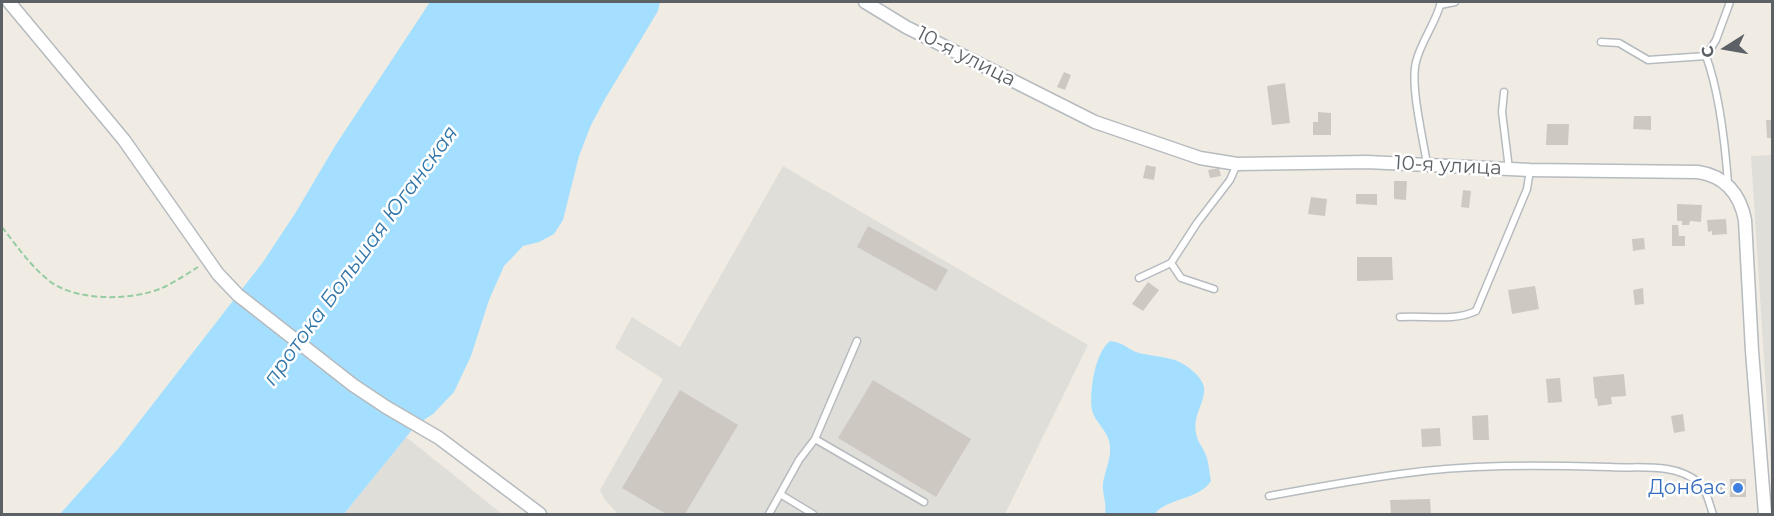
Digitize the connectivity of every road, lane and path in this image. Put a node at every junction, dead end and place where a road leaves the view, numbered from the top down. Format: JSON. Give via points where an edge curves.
{"nodes":[{"id":1,"x":9,"y":2,"type":"edge"},
{"id":2,"x":865,"y":2,"type":"edge"},
{"id":3,"x":1455,"y":2,"type":"edge"},
{"id":4,"x":1730,"y":2,"type":"edge"},
{"id":5,"x":1440,"y":3,"type":"edge"},
{"id":6,"x":1601,"y":42,"type":"dead end"},
{"id":7,"x":1706,"y":56,"type":"junction"},
{"id":8,"x":1504,"y":92,"type":"dead end"},
{"id":9,"x":1238,"y":164,"type":"junction"},
{"id":10,"x":1427,"y":164,"type":"junction"},
{"id":11,"x":1509,"y":169,"type":"junction"},
{"id":12,"x":1530,"y":170,"type":"junction"},
{"id":13,"x":1728,"y":184,"type":"junction"},
{"id":14,"x":2,"y":227,"type":"edge"},
{"id":15,"x":209,"y":261,"type":"junction"},
{"id":16,"x":1172,"y":263,"type":"junction"},
{"id":17,"x":1139,"y":278,"type":"dead end"},
{"id":18,"x":1214,"y":289,"type":"dead end"},
{"id":19,"x":1400,"y":317,"type":"dead end"},
{"id":20,"x":858,"y":341,"type":"dead end"},
{"id":21,"x":815,"y":439,"type":"junction"},
{"id":22,"x":780,"y":494,"type":"junction"},
{"id":23,"x":1269,"y":496,"type":"dead end"},
{"id":24,"x":924,"y":502,"type":"dead end"},
{"id":25,"x":540,"y":514,"type":"edge"},
{"id":26,"x":769,"y":514,"type":"edge"},
{"id":27,"x":813,"y":514,"type":"edge"},
{"id":28,"x":1713,"y":514,"type":"edge"},
{"id":29,"x":1765,"y":514,"type":"edge"}],
"edges":[{"from":1,"to":15,"type":"street","via":[[124,140]]},
{"from":2,"to":9,"type":"street","name":"10-я улица","via":[[906,27],[1095,122],[1200,158]]},
{"from":3,"to":5,"type":"lane"},
{"from":4,"to":7,"type":"lane"},
{"from":5,"to":10,"type":"lane","via":[[1416,60],[1414,77]]},
{"from":6,"to":7,"type":"lane","via":[[1619,43],[1648,60]]},
{"from":7,"to":13,"type":"lane"},
{"from":8,"to":11,"type":"lane","via":[[1502,112]]},
{"from":9,"to":10,"type":"street","name":"10-я улица"},
{"from":9,"to":16,"type":"lane"},
{"from":10,"to":11,"type":"street","name":"10-я улица"},
{"from":11,"to":12,"type":"street","name":"10-я улица"},
{"from":12,"to":13,"type":"street","name":"10-я улица","via":[[1698,172]]},
{"from":12,"to":19,"type":"lane","via":[[1527,189],[1476,311],[1444,317]]},
{"from":13,"to":29,"type":"street","via":[[1743,208],[1745,220]]},
{"from":14,"to":15,"type":"path","via":[[47,280],[70,292],[98,297],[128,296],[163,288]]},
{"from":15,"to":25,"type":"street","via":[[238,295],[353,385],[439,438]]},
{"from":16,"to":17,"type":"lane"},
{"from":16,"to":18,"type":"lane","via":[[1180,278]]},
{"from":20,"to":21,"type":"lane"},
{"from":21,"to":22,"type":"lane"},
{"from":21,"to":24,"type":"lane"},
{"from":22,"to":26,"type":"lane"},
{"from":22,"to":27,"type":"lane"},
{"from":23,"to":28,"type":"lane","via":[[1442,470],[1651,467],[1675,470],[1699,482]]}]}
